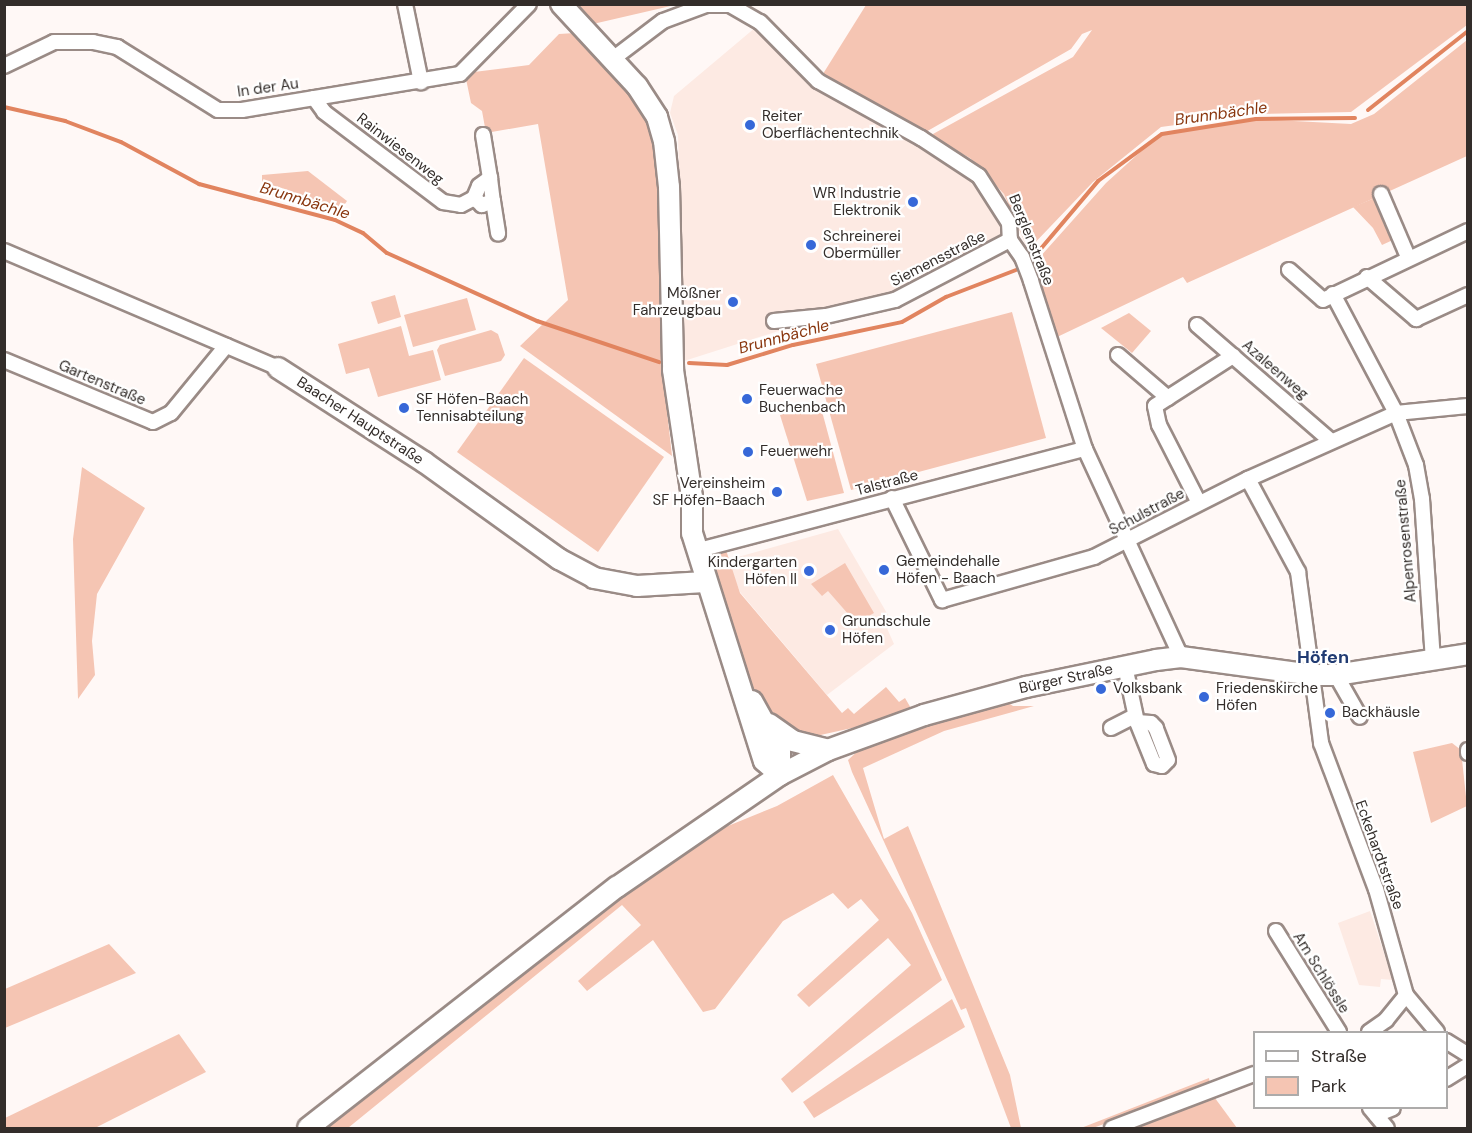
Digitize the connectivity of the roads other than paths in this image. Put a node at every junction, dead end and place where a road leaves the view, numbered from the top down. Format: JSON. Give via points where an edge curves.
{"nodes":[{"id":1,"x":405,"y":4,"type":"edge"},
{"id":2,"x":529,"y":4,"type":"edge"},
{"id":3,"x":561,"y":4,"type":"edge"},
{"id":4,"x":614,"y":58,"type":"junction"},
{"id":5,"x":4,"y":66,"type":"edge"},
{"id":6,"x":421,"y":82,"type":"junction"},
{"id":7,"x":314,"y":98,"type":"junction"},
{"id":8,"x":483,"y":135,"type":"dead end"},
{"id":9,"x":490,"y":178,"type":"junction"},
{"id":10,"x":1381,"y":194,"type":"dead end"},
{"id":11,"x":474,"y":198,"type":"junction"},
{"id":12,"x":493,"y":201,"type":"junction"},
{"id":13,"x":1467,"y":231,"type":"edge"},
{"id":14,"x":498,"y":234,"type":"dead end"},
{"id":15,"x":1010,"y":240,"type":"junction"},
{"id":16,"x":4,"y":251,"type":"edge"},
{"id":17,"x":1408,"y":257,"type":"junction"},
{"id":18,"x":1289,"y":270,"type":"dead end"},
{"id":19,"x":1367,"y":277,"type":"junction"},
{"id":20,"x":1467,"y":295,"type":"edge"},
{"id":21,"x":1328,"y":297,"type":"junction"},
{"id":22,"x":774,"y":321,"type":"dead end"},
{"id":23,"x":1197,"y":325,"type":"dead end"},
{"id":24,"x":226,"y":346,"type":"junction"},
{"id":25,"x":1118,"y":355,"type":"dead end"},
{"id":26,"x":1233,"y":356,"type":"junction"},
{"id":27,"x":4,"y":360,"type":"edge"},
{"id":28,"x":278,"y":368,"type":"joint"},
{"id":29,"x":1168,"y":398,"type":"junction"},
{"id":30,"x":1467,"y":406,"type":"edge"},
{"id":31,"x":1396,"y":413,"type":"junction"},
{"id":32,"x":1331,"y":441,"type":"junction"},
{"id":33,"x":1084,"y":449,"type":"junction"},
{"id":34,"x":1248,"y":479,"type":"junction"},
{"id":35,"x":892,"y":498,"type":"junction"},
{"id":36,"x":1199,"y":503,"type":"junction"},
{"id":37,"x":1126,"y":541,"type":"junction"},
{"id":38,"x":699,"y":550,"type":"junction"},
{"id":39,"x":705,"y":582,"type":"junction"},
{"id":40,"x":1467,"y":654,"type":"edge"},
{"id":41,"x":1181,"y":657,"type":"junction"},
{"id":42,"x":1433,"y":660,"type":"junction"},
{"id":43,"x":1125,"y":666,"type":"junction"},
{"id":44,"x":736,"y":673,"type":"junction"},
{"id":45,"x":1312,"y":675,"type":"junction"},
{"id":46,"x":1336,"y":675,"type":"junction"},
{"id":47,"x":756,"y":708,"type":"junction"},
{"id":48,"x":1360,"y":717,"type":"dead end"},
{"id":49,"x":1111,"y":728,"type":"dead end"},
{"id":50,"x":828,"y":750,"type":"junction"},
{"id":51,"x":780,"y":775,"type":"junction"},
{"id":52,"x":1276,"y":931,"type":"dead end"},
{"id":53,"x":1406,"y":995,"type":"junction"},
{"id":54,"x":1338,"y":1031,"type":"edge"},
{"id":55,"x":1370,"y":1031,"type":"edge"},
{"id":56,"x":1436,"y":1031,"type":"edge"},
{"id":57,"x":1448,"y":1042,"type":"edge"},
{"id":58,"x":1467,"y":1055,"type":"edge"},
{"id":59,"x":1467,"y":1065,"type":"edge"},
{"id":60,"x":1253,"y":1074,"type":"edge"},
{"id":61,"x":1448,"y":1078,"type":"edge"},
{"id":62,"x":1373,"y":1111,"type":"edge"},
{"id":63,"x":308,"y":1128,"type":"edge"},
{"id":64,"x":1112,"y":1128,"type":"edge"},
{"id":65,"x":1387,"y":1128,"type":"edge"}],
"edges":[{"from":1,"to":6,"type":"street"},
{"from":2,"to":6,"type":"street","name":"In der Au","via":[[460,74]]},
{"from":3,"to":4,"type":"street"},
{"from":4,"to":15,"type":"street","name":"Berglenstraße","via":[[663,21],[706,6],[730,5],[760,22],[818,81],[938,148],[979,176],[1009,223]]},
{"from":4,"to":38,"type":"street","via":[[657,117],[664,141],[669,187],[671,343],[692,497],[704,532]]},
{"from":5,"to":7,"type":"street","name":"In der Au","via":[[54,42],[93,42],[117,47],[218,110]]},
{"from":6,"to":7,"type":"street","name":"In der Au"},
{"from":7,"to":11,"type":"street","name":"Rainwiesenweg","via":[[324,112],[429,194],[461,205]]},
{"from":8,"to":9,"type":"street"},
{"from":9,"to":11,"type":"street","via":[[479,186]]},
{"from":9,"to":12,"type":"street"},
{"from":10,"to":17,"type":"street"},
{"from":11,"to":12,"type":"street","name":"Rainwiesenweg","via":[[482,205]]},
{"from":12,"to":14,"type":"street"},
{"from":13,"to":17,"type":"street"},
{"from":15,"to":22,"type":"street","name":"Siemensstraße","via":[[895,300],[826,316]]},
{"from":15,"to":33,"type":"street","name":"Berglenstraße","via":[[1032,281]]},
{"from":16,"to":24,"type":"street","name":"Baacher Hauptstraße"},
{"from":17,"to":19,"type":"street"},
{"from":18,"to":21,"type":"street","name":"Alpenrosenstraße"},
{"from":19,"to":20,"type":"street","via":[[1416,319]]},
{"from":19,"to":21,"type":"street"},
{"from":21,"to":31,"type":"street","name":"Alpenrosenstraße"},
{"from":23,"to":26,"type":"street","name":"Azaleenweg"},
{"from":24,"to":27,"type":"street","name":"Gartenstraße","via":[[171,413],[153,422]]},
{"from":24,"to":28,"type":"street","name":"Baacher Hauptstraße"},
{"from":25,"to":29,"type":"street"},
{"from":26,"to":29,"type":"street"},
{"from":26,"to":32,"type":"street","name":"Azaleenweg"},
{"from":28,"to":39,"type":"street","name":"Baacher Hauptstraße","via":[[594,578],[637,586]]},
{"from":29,"to":36,"type":"street","via":[[1155,406],[1159,424]]},
{"from":30,"to":31,"type":"street","name":"Schulstraße"},
{"from":31,"to":32,"type":"street","name":"Schulstraße"},
{"from":31,"to":42,"type":"street","name":"Alpenrosenstraße","via":[[1420,482]]},
{"from":32,"to":34,"type":"street","name":"Schulstraße"},
{"from":33,"to":35,"type":"street","name":"Talstraße"},
{"from":33,"to":37,"type":"street","name":"Berglenstraße"},
{"from":34,"to":36,"type":"street","name":"Schulstraße"},
{"from":34,"to":45,"type":"street","name":"Eckehardtstraße","via":[[1298,572]]},
{"from":35,"to":37,"type":"street","name":"Schulstraße","via":[[942,600],[1094,557]]},
{"from":35,"to":38,"type":"street","name":"Talstraße"},
{"from":36,"to":37,"type":"street","name":"Schulstraße"},
{"from":37,"to":41,"type":"street","name":"Berglenstraße"},
{"from":38,"to":39,"type":"street"},
{"from":39,"to":44,"type":"street"},
{"from":40,"to":42,"type":"street","name":"Bürger Straße"},
{"from":41,"to":43,"type":"street","name":"Bürger Straße"},
{"from":41,"to":45,"type":"street","name":"Bürger Straße"},
{"from":42,"to":46,"type":"street","name":"Bürger Straße"},
{"from":43,"to":49,"type":"street","via":[[1136,719]]},
{"from":43,"to":50,"type":"street","name":"Bürger Straße","via":[[964,704]]},
{"from":44,"to":47,"type":"street"},
{"from":44,"to":51,"type":"street","via":[[764,761]]},
{"from":45,"to":46,"type":"street","name":"Bürger Straße"},
{"from":45,"to":53,"type":"street","name":"Eckehardtstraße","via":[[1321,743],[1376,889]]},
{"from":46,"to":48,"type":"street"},
{"from":47,"to":50,"type":"street","via":[[771,726],[793,741]]},
{"from":47,"to":51,"type":"street","via":[[780,751]]},
{"from":50,"to":51,"type":"street","name":"Bürger Straße"},
{"from":51,"to":63,"type":"street","name":"Bürger Straße","via":[[574,918]]},
{"from":52,"to":54,"type":"street","name":"Am Schlössle"},
{"from":53,"to":55,"type":"street","via":[[1386,1020]]},
{"from":53,"to":56,"type":"street"},
{"from":57,"to":58,"type":"street"},
{"from":59,"to":61,"type":"street"},
{"from":60,"to":64,"type":"street"},
{"from":62,"to":65,"type":"street"}]}
